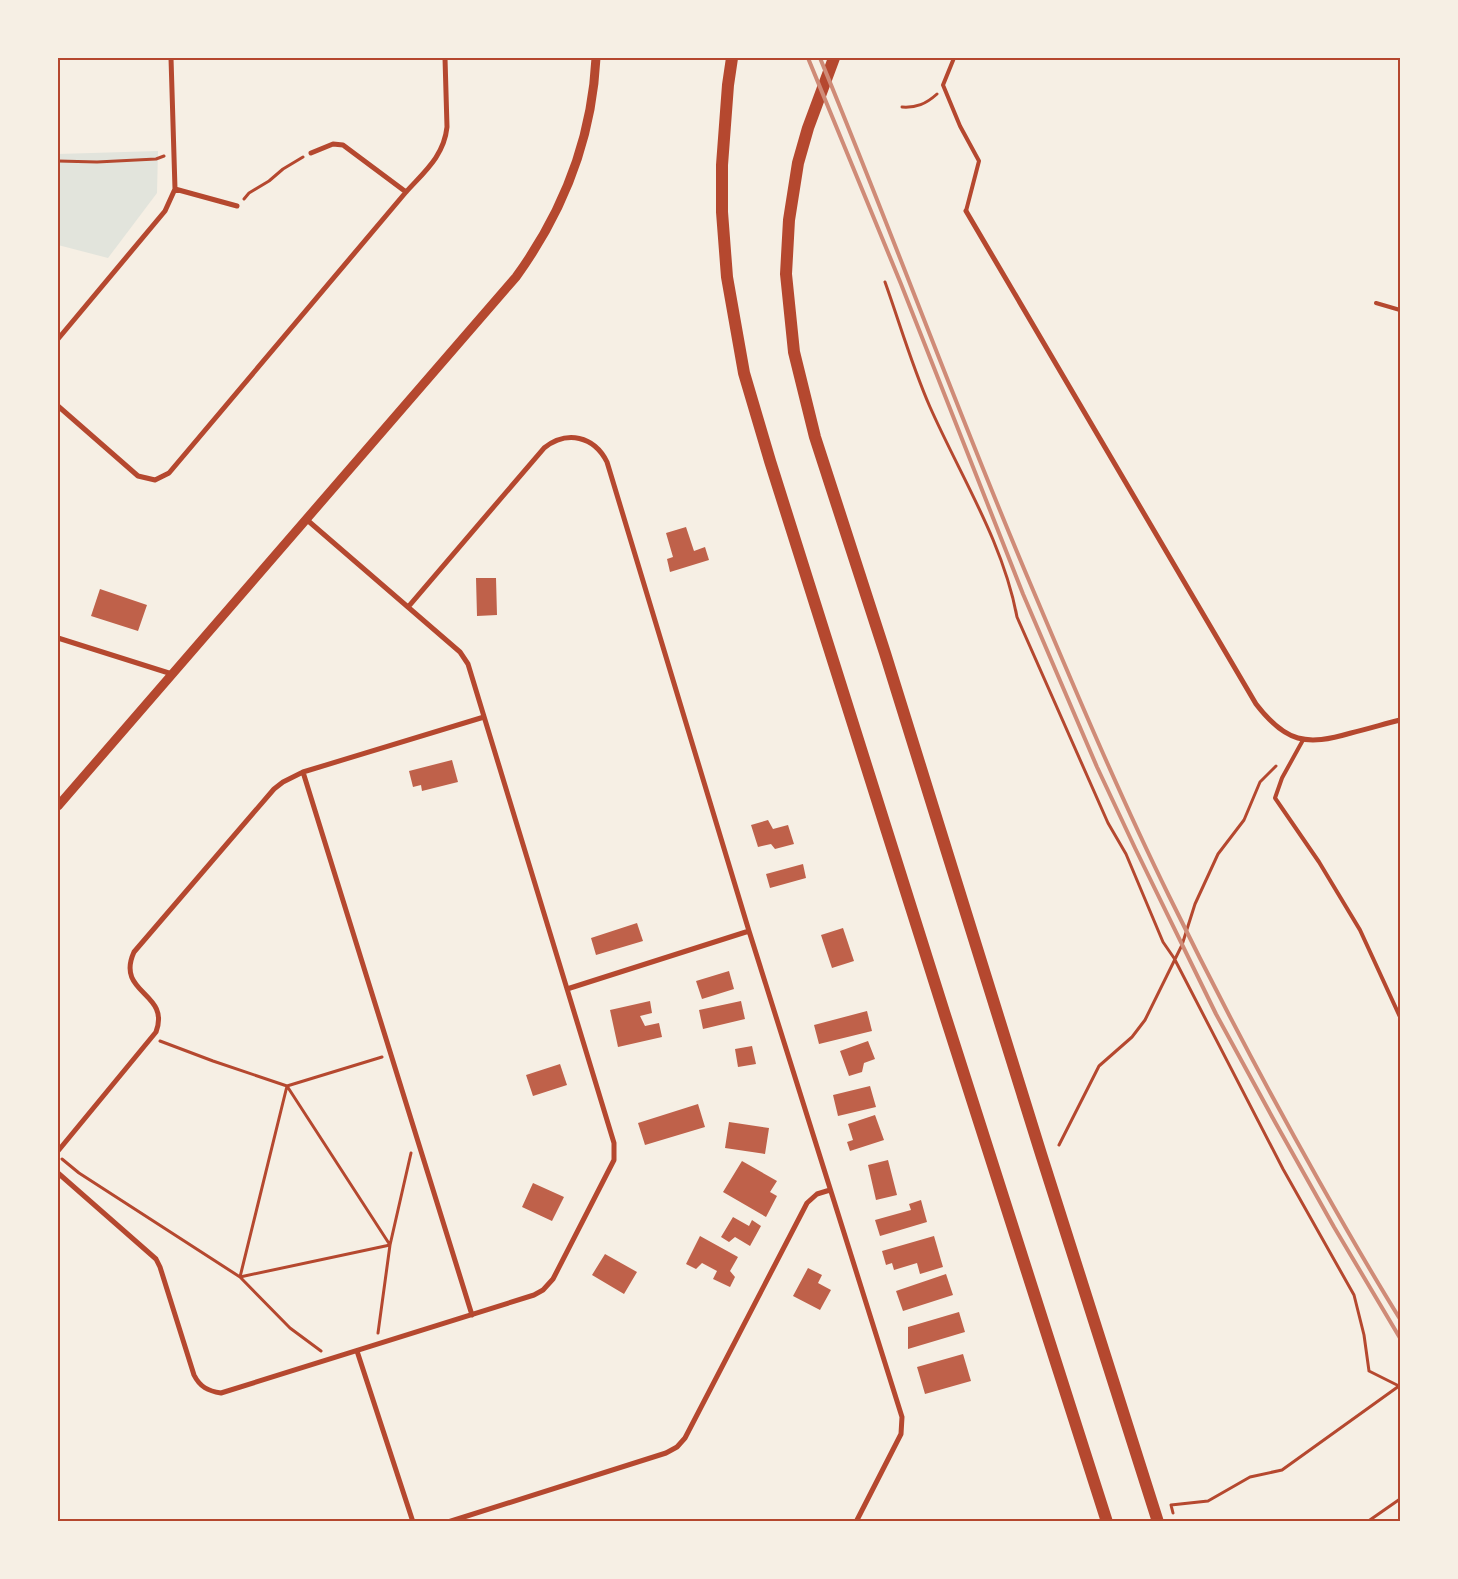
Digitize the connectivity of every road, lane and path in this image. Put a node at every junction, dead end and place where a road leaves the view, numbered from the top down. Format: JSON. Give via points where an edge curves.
{"nodes":[{"id":1,"x":171,"y":58,"type":"edge"},
{"id":2,"x":444,"y":58,"type":"edge"},
{"id":3,"x":596,"y":58,"type":"edge"},
{"id":4,"x":732,"y":58,"type":"edge"},
{"id":5,"x":834,"y":58,"type":"edge"},
{"id":6,"x":954,"y":58,"type":"edge"},
{"id":7,"x":944,"y":88,"type":"junction"},
{"id":8,"x":902,"y":108,"type":"dead end"},
{"id":9,"x":174,"y":152,"type":"junction"},
{"id":10,"x":311,"y":153,"type":"joint"},
{"id":11,"x":58,"y":162,"type":"edge"},
{"id":12,"x":175,"y":190,"type":"junction"},
{"id":13,"x":406,"y":192,"type":"junction"},
{"id":14,"x":237,"y":206,"type":"joint"},
{"id":15,"x":966,"y":210,"type":"joint"},
{"id":16,"x":885,"y":282,"type":"dead end"},
{"id":17,"x":1376,"y":302,"type":"dead end"},
{"id":18,"x":1400,"y":310,"type":"edge"},
{"id":19,"x":58,"y":339,"type":"edge"},
{"id":20,"x":58,"y":406,"type":"edge"},
{"id":21,"x":306,"y":519,"type":"junction"},
{"id":22,"x":408,"y":607,"type":"junction"},
{"id":23,"x":58,"y":638,"type":"edge"},
{"id":24,"x":172,"y":674,"type":"junction"},
{"id":25,"x":484,"y":717,"type":"junction"},
{"id":26,"x":1400,"y":720,"type":"edge"},
{"id":27,"x":1304,"y":740,"type":"junction"},
{"id":28,"x":1277,"y":764,"type":"dead end"},
{"id":29,"x":303,"y":772,"type":"junction"},
{"id":30,"x":58,"y":806,"type":"edge"},
{"id":31,"x":749,"y":931,"type":"junction"},
{"id":32,"x":1174,"y":958,"type":"junction"},
{"id":33,"x":567,"y":989,"type":"junction"},
{"id":34,"x":1400,"y":1017,"type":"edge"},
{"id":35,"x":152,"y":1038,"type":"junction"},
{"id":36,"x":391,"y":1054,"type":"junction"},
{"id":37,"x":286,"y":1086,"type":"junction"},
{"id":38,"x":1059,"y":1145,"type":"dead end"},
{"id":39,"x":421,"y":1149,"type":"junction"},
{"id":40,"x":58,"y":1151,"type":"edge"},
{"id":41,"x":58,"y":1155,"type":"edge"},
{"id":42,"x":58,"y":1173,"type":"edge"},
{"id":43,"x":830,"y":1190,"type":"junction"},
{"id":44,"x":390,"y":1245,"type":"junction"},
{"id":45,"x":240,"y":1277,"type":"junction"},
{"id":46,"x":472,"y":1315,"type":"junction"},
{"id":47,"x":380,"y":1344,"type":"junction"},
{"id":48,"x":357,"y":1351,"type":"junction"},
{"id":49,"x":331,"y":1359,"type":"junction"},
{"id":50,"x":1400,"y":1388,"type":"edge"},
{"id":51,"x":1400,"y":1499,"type":"edge"},
{"id":52,"x":1173,"y":1514,"type":"dead end"},
{"id":53,"x":413,"y":1522,"type":"edge"},
{"id":54,"x":448,"y":1522,"type":"edge"},
{"id":55,"x":856,"y":1522,"type":"edge"},
{"id":56,"x":1107,"y":1522,"type":"edge"},
{"id":57,"x":1158,"y":1522,"type":"edge"},
{"id":58,"x":1367,"y":1522,"type":"edge"}],
"edges":[{"from":1,"to":9,"type":"street"},
{"from":2,"to":13,"type":"street","via":[[446,137],[438,156]]},
{"from":3,"to":21,"type":"street","via":[[583,141],[566,191],[540,243],[504,292]]},
{"from":4,"to":56,"type":"main road","via":[[724,120],[722,212],[727,277],[744,373]]},
{"from":5,"to":57,"type":"main road","via":[[798,163],[789,220],[786,274],[794,352],[810,418]]},
{"from":6,"to":7,"type":"lane"},
{"from":7,"to":8,"type":"path","via":[[922,105]]},
{"from":7,"to":15,"type":"lane","via":[[978,161]]},
{"from":9,"to":11,"type":"path","via":[[156,159]]},
{"from":9,"to":12,"type":"street"},
{"from":10,"to":13,"type":"street","via":[[332,144],[343,145]]},
{"from":10,"to":14,"type":"path","via":[[249,193]]},
{"from":12,"to":14,"type":"street"},
{"from":12,"to":19,"type":"street","via":[[165,211]]},
{"from":13,"to":20,"type":"street","via":[[177,466],[162,478],[147,480],[138,476]]},
{"from":15,"to":27,"type":"street","via":[[1256,704],[1268,720],[1287,734]]},
{"from":16,"to":32,"type":"path","via":[[930,406],[998,550],[1017,618],[1037,665],[1108,823],[1126,854],[1163,942]]},
{"from":17,"to":18,"type":"lane"},
{"from":21,"to":22,"type":"street"},
{"from":21,"to":24,"type":"street"},
{"from":22,"to":25,"type":"street","via":[[465,658]]},
{"from":22,"to":31,"type":"street","via":[[544,448],[556,440],[570,437],[584,439],[595,446],[607,462]]},
{"from":23,"to":24,"type":"street"},
{"from":24,"to":30,"type":"street"},
{"from":25,"to":29,"type":"street"},
{"from":25,"to":33,"type":"street"},
{"from":26,"to":27,"type":"street","via":[[1329,740]]},
{"from":27,"to":34,"type":"lane","via":[[1282,778],[1275,798],[1360,930]]},
{"from":28,"to":32,"type":"path","via":[[1260,782],[1244,820],[1218,854]]},
{"from":29,"to":35,"type":"street","via":[[274,789],[134,952],[130,964],[131,977],[153,1001],[158,1014],[158,1027]]},
{"from":29,"to":36,"type":"street"},
{"from":31,"to":33,"type":"street"},
{"from":31,"to":43,"type":"street"},
{"from":32,"to":38,"type":"path","via":[[1145,1020],[1132,1037],[1099,1066]]},
{"from":32,"to":50,"type":"path","via":[[1282,1170],[1354,1295],[1369,1371]]},
{"from":33,"to":46,"type":"street","via":[[614,1143],[614,1160],[553,1279],[543,1290]]},
{"from":35,"to":37,"type":"path"},
{"from":35,"to":40,"type":"street"},
{"from":36,"to":37,"type":"path"},
{"from":36,"to":39,"type":"street"},
{"from":37,"to":44,"type":"path"},
{"from":37,"to":45,"type":"path"},
{"from":39,"to":44,"type":"path","via":[[410,1153]]},
{"from":39,"to":46,"type":"street"},
{"from":41,"to":45,"type":"path","via":[[79,1173]]},
{"from":42,"to":49,"type":"street","via":[[156,1259],[194,1375],[203,1387],[215,1392],[228,1392]]},
{"from":43,"to":54,"type":"street","via":[[817,1194],[807,1203],[685,1438],[677,1447]]},
{"from":43,"to":55,"type":"street","via":[[903,1422],[901,1434]]},
{"from":44,"to":45,"type":"path"},
{"from":44,"to":47,"type":"path","via":[[377,1332]]},
{"from":45,"to":49,"type":"path","via":[[290,1328]]},
{"from":46,"to":47,"type":"street"},
{"from":47,"to":48,"type":"street"},
{"from":48,"to":49,"type":"street"},
{"from":48,"to":53,"type":"street"},
{"from":50,"to":52,"type":"path","via":[[1282,1470],[1250,1477],[1208,1501],[1170,1505]]},
{"from":51,"to":58,"type":"path"}]}
